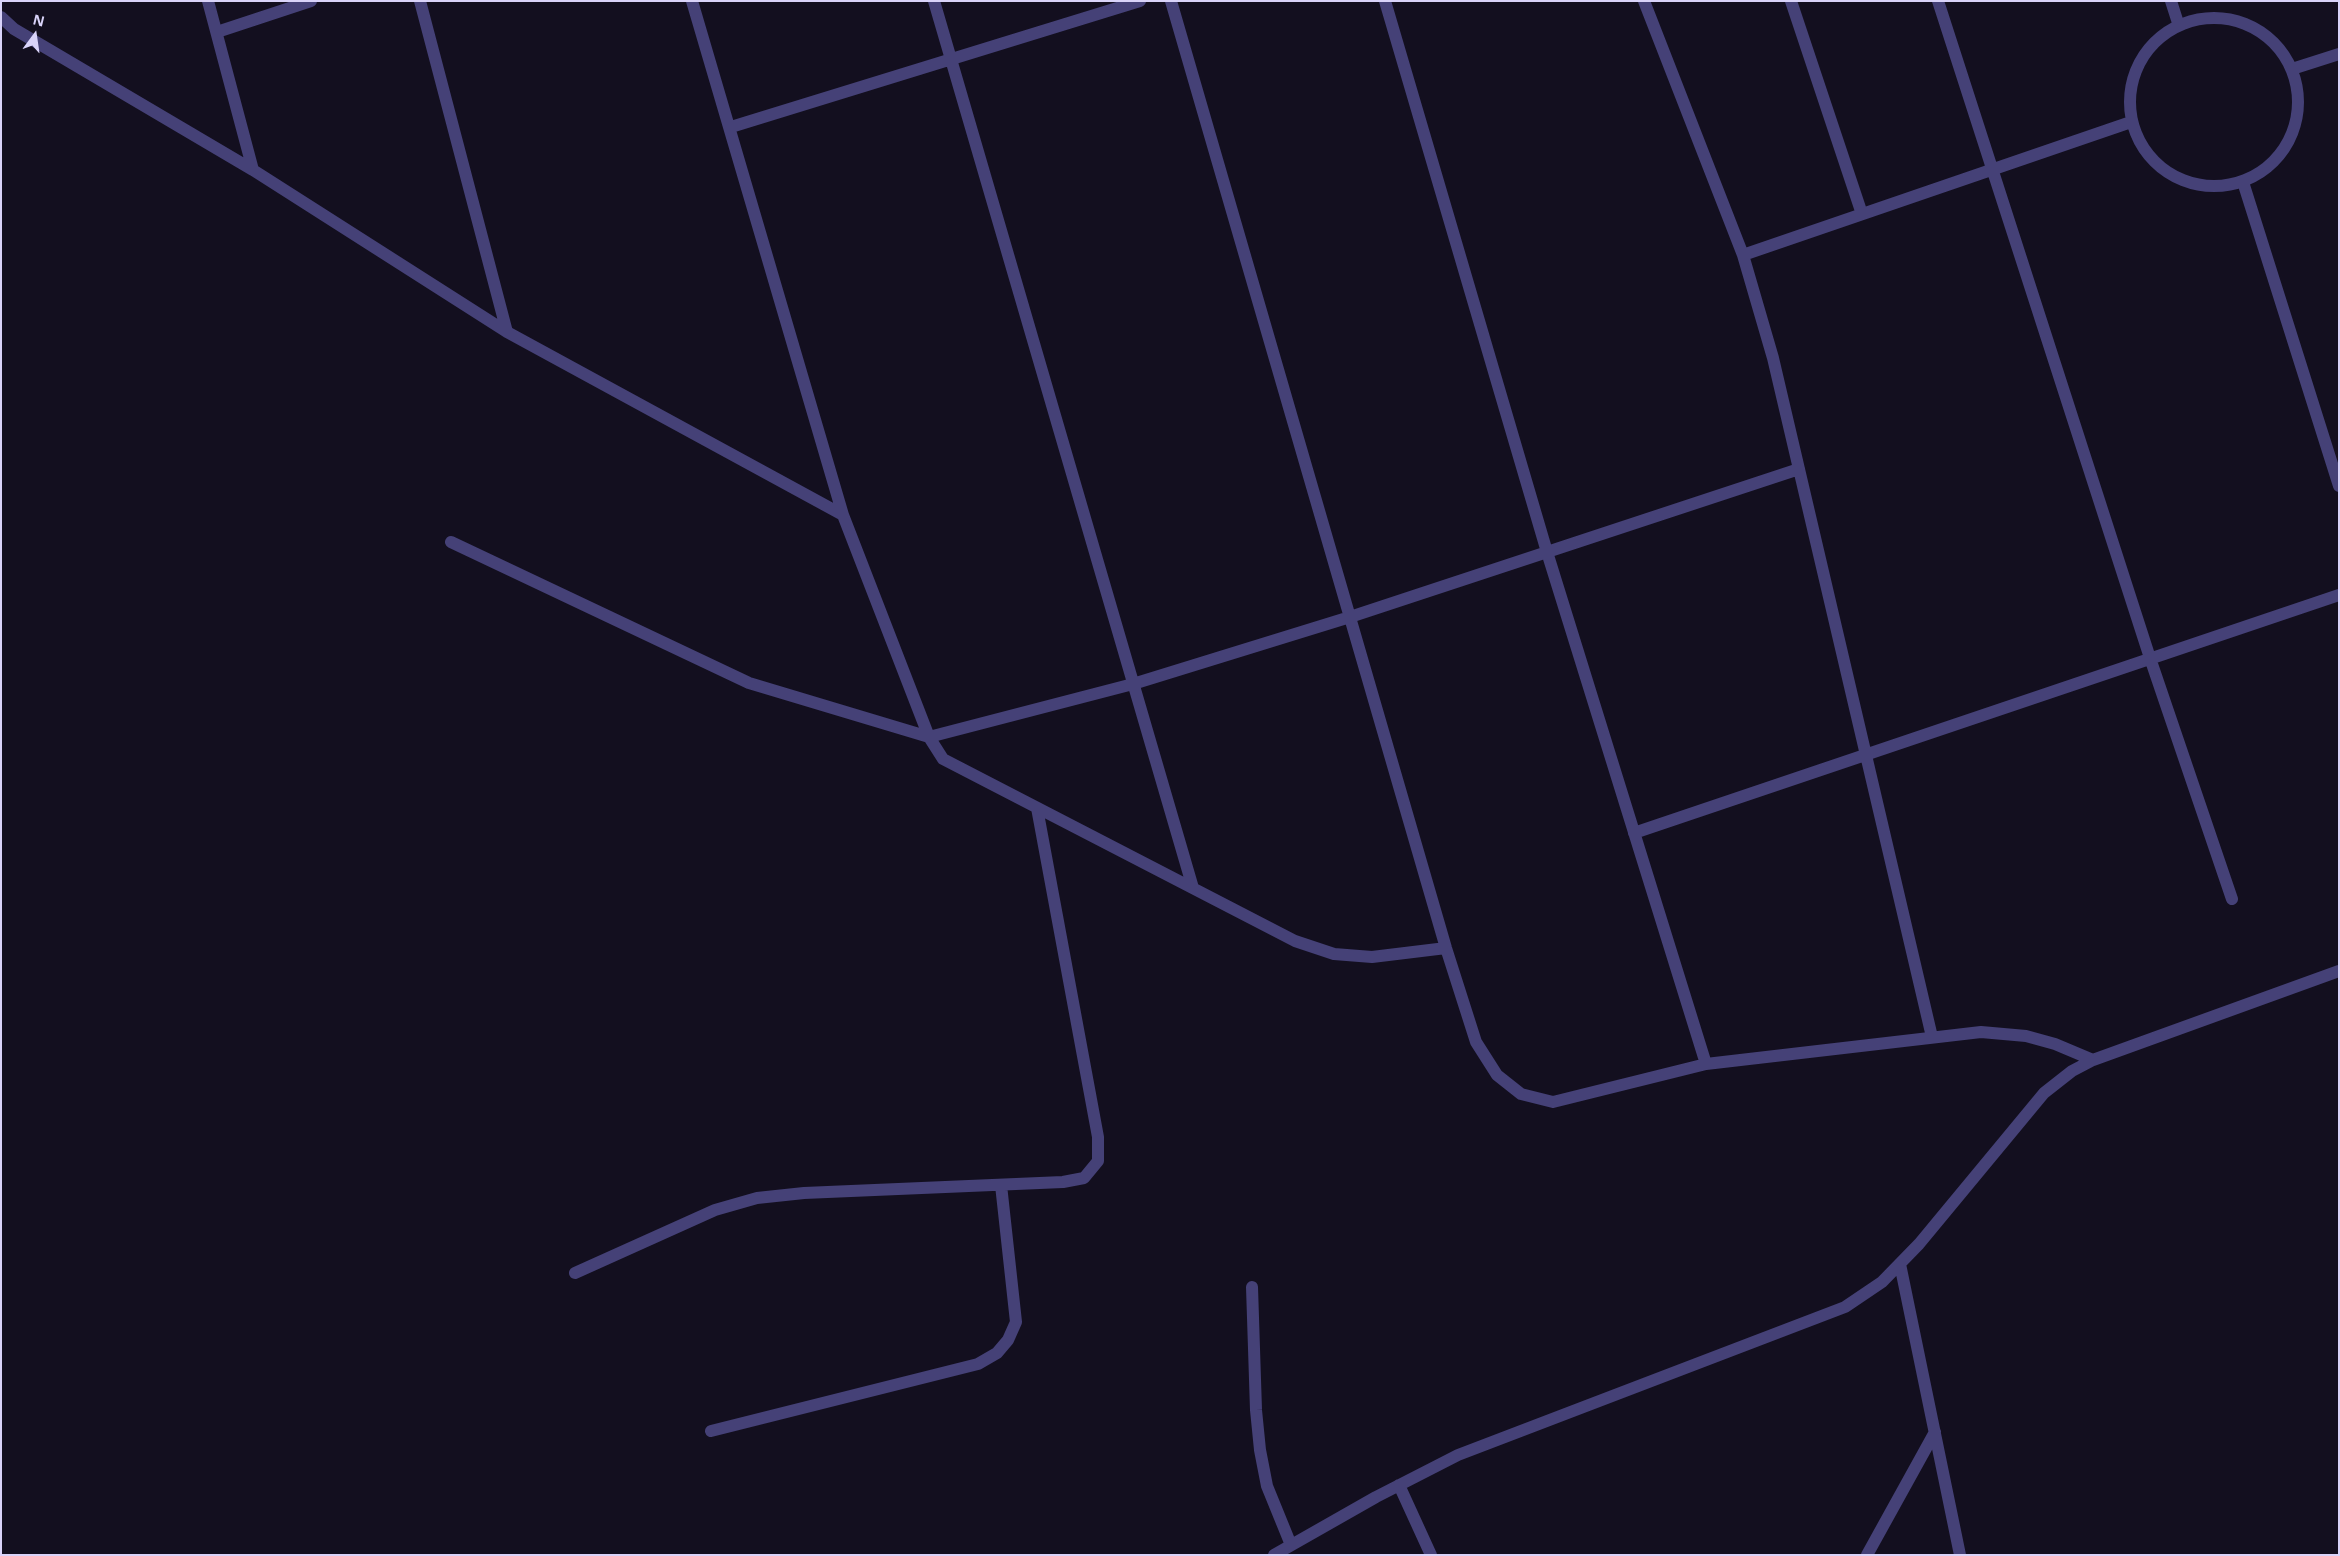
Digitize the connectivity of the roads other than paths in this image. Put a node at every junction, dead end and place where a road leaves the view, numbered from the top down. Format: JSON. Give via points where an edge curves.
{"nodes":[{"id":1,"x":208,"y":1,"type":"edge"},
{"id":2,"x":311,"y":1,"type":"edge"},
{"id":3,"x":420,"y":1,"type":"edge"},
{"id":4,"x":692,"y":1,"type":"edge"},
{"id":5,"x":934,"y":1,"type":"edge"},
{"id":6,"x":1140,"y":1,"type":"edge"},
{"id":7,"x":1172,"y":1,"type":"edge"},
{"id":8,"x":1385,"y":1,"type":"edge"},
{"id":9,"x":1644,"y":1,"type":"edge"},
{"id":10,"x":1791,"y":1,"type":"edge"},
{"id":11,"x":1938,"y":1,"type":"edge"},
{"id":12,"x":2171,"y":1,"type":"edge"},
{"id":13,"x":1,"y":17,"type":"edge"},
{"id":14,"x":2178,"y":23,"type":"junction"},
{"id":15,"x":217,"y":32,"type":"junction"},
{"id":16,"x":2339,"y":54,"type":"edge"},
{"id":17,"x":951,"y":60,"type":"junction"},
{"id":18,"x":2292,"y":69,"type":"junction"},
{"id":19,"x":2131,"y":122,"type":"junction"},
{"id":20,"x":731,"y":127,"type":"junction"},
{"id":21,"x":253,"y":170,"type":"junction"},
{"id":22,"x":1993,"y":170,"type":"junction"},
{"id":23,"x":2243,"y":182,"type":"junction"},
{"id":24,"x":1862,"y":214,"type":"junction"},
{"id":25,"x":1743,"y":255,"type":"junction"},
{"id":26,"x":507,"y":332,"type":"junction"},
{"id":27,"x":1799,"y":469,"type":"junction"},
{"id":28,"x":2339,"y":486,"type":"edge"},
{"id":29,"x":843,"y":515,"type":"junction"},
{"id":30,"x":451,"y":542,"type":"dead end"},
{"id":31,"x":1547,"y":552,"type":"junction"},
{"id":32,"x":2339,"y":595,"type":"edge"},
{"id":33,"x":1350,"y":617,"type":"junction"},
{"id":34,"x":2150,"y":658,"type":"junction"},
{"id":35,"x":1132,"y":684,"type":"junction"},
{"id":36,"x":929,"y":737,"type":"junction"},
{"id":37,"x":1866,"y":754,"type":"junction"},
{"id":38,"x":1037,"y":808,"type":"junction"},
{"id":39,"x":1634,"y":833,"type":"junction"},
{"id":40,"x":1192,"y":888,"type":"junction"},
{"id":41,"x":2232,"y":899,"type":"dead end"},
{"id":42,"x":1446,"y":948,"type":"junction"},
{"id":43,"x":2339,"y":971,"type":"edge"},
{"id":44,"x":1932,"y":1037,"type":"junction"},
{"id":45,"x":2093,"y":1060,"type":"junction"},
{"id":46,"x":1706,"y":1064,"type":"junction"},
{"id":47,"x":1001,"y":1185,"type":"junction"},
{"id":48,"x":1900,"y":1264,"type":"junction"},
{"id":49,"x":575,"y":1273,"type":"dead end"},
{"id":50,"x":1252,"y":1287,"type":"dead end"},
{"id":51,"x":711,"y":1431,"type":"dead end"},
{"id":52,"x":1935,"y":1432,"type":"junction"},
{"id":53,"x":1399,"y":1485,"type":"junction"},
{"id":54,"x":1291,"y":1545,"type":"junction"},
{"id":55,"x":1274,"y":1555,"type":"edge"},
{"id":56,"x":1432,"y":1555,"type":"edge"},
{"id":57,"x":1867,"y":1555,"type":"edge"},
{"id":58,"x":1960,"y":1555,"type":"edge"}],
"edges":[{"from":1,"to":15,"type":"street"},
{"from":2,"to":15,"type":"street"},
{"from":3,"to":26,"type":"street"},
{"from":4,"to":20,"type":"street"},
{"from":5,"to":17,"type":"street"},
{"from":6,"to":17,"type":"street"},
{"from":7,"to":33,"type":"street"},
{"from":8,"to":31,"type":"street"},
{"from":9,"to":25,"type":"street"},
{"from":10,"to":24,"type":"street"},
{"from":11,"to":22,"type":"street"},
{"from":12,"to":14,"type":"street"},
{"from":13,"to":21,"type":"street","via":[[14,29]]},
{"from":14,"to":18,"type":"street","via":[[2203,18],[2230,18],[2256,28],[2278,46]]},
{"from":14,"to":19,"type":"street","via":[[2152,43],[2136,67],[2129,94]]},
{"from":15,"to":21,"type":"street"},
{"from":16,"to":18,"type":"street"},
{"from":17,"to":20,"type":"street"},
{"from":17,"to":35,"type":"street"},
{"from":18,"to":23,"type":"street","via":[[2299,95],[2297,123],[2286,148],[2267,168]]},
{"from":19,"to":22,"type":"street"},
{"from":19,"to":23,"type":"street","via":[[2142,148],[2162,169],[2187,183],[2215,187]]},
{"from":20,"to":29,"type":"street"},
{"from":21,"to":26,"type":"street"},
{"from":22,"to":24,"type":"street"},
{"from":22,"to":34,"type":"street"},
{"from":23,"to":28,"type":"street"},
{"from":24,"to":25,"type":"street"},
{"from":25,"to":27,"type":"street","via":[[1773,358]]},
{"from":26,"to":29,"type":"street"},
{"from":27,"to":31,"type":"street"},
{"from":27,"to":37,"type":"street"},
{"from":29,"to":36,"type":"street"},
{"from":30,"to":36,"type":"street","via":[[749,682]]},
{"from":31,"to":33,"type":"street"},
{"from":31,"to":39,"type":"street"},
{"from":32,"to":34,"type":"street"},
{"from":33,"to":35,"type":"street"},
{"from":33,"to":42,"type":"street"},
{"from":34,"to":37,"type":"street"},
{"from":34,"to":41,"type":"street"},
{"from":35,"to":36,"type":"street"},
{"from":35,"to":40,"type":"street"},
{"from":36,"to":38,"type":"street","via":[[943,759]]},
{"from":37,"to":39,"type":"street"},
{"from":37,"to":44,"type":"street"},
{"from":38,"to":40,"type":"street"},
{"from":38,"to":47,"type":"street","via":[[1098,1137],[1098,1161],[1084,1178]]},
{"from":39,"to":46,"type":"street"},
{"from":40,"to":42,"type":"street","via":[[1295,941],[1334,954],[1372,957]]},
{"from":42,"to":46,"type":"street","via":[[1476,1042],[1497,1075],[1521,1094],[1552,1102]]},
{"from":43,"to":45,"type":"street"},
{"from":44,"to":45,"type":"street","via":[[1981,1032],[2026,1036]]},
{"from":44,"to":46,"type":"street"},
{"from":45,"to":48,"type":"street","via":[[2072,1071],[2044,1093]]},
{"from":47,"to":49,"type":"street","via":[[757,1198],[715,1210]]},
{"from":47,"to":51,"type":"street","via":[[1016,1322],[1008,1340],[997,1353],[978,1364]]},
{"from":48,"to":52,"type":"street"},
{"from":48,"to":53,"type":"street","via":[[1882,1282],[1845,1307],[1458,1455]]},
{"from":50,"to":54,"type":"street","via":[[1260,1450],[1267,1486]]},
{"from":52,"to":57,"type":"street"},
{"from":52,"to":58,"type":"street"},
{"from":53,"to":54,"type":"street"},
{"from":53,"to":56,"type":"street"},
{"from":54,"to":55,"type":"street"}]}
